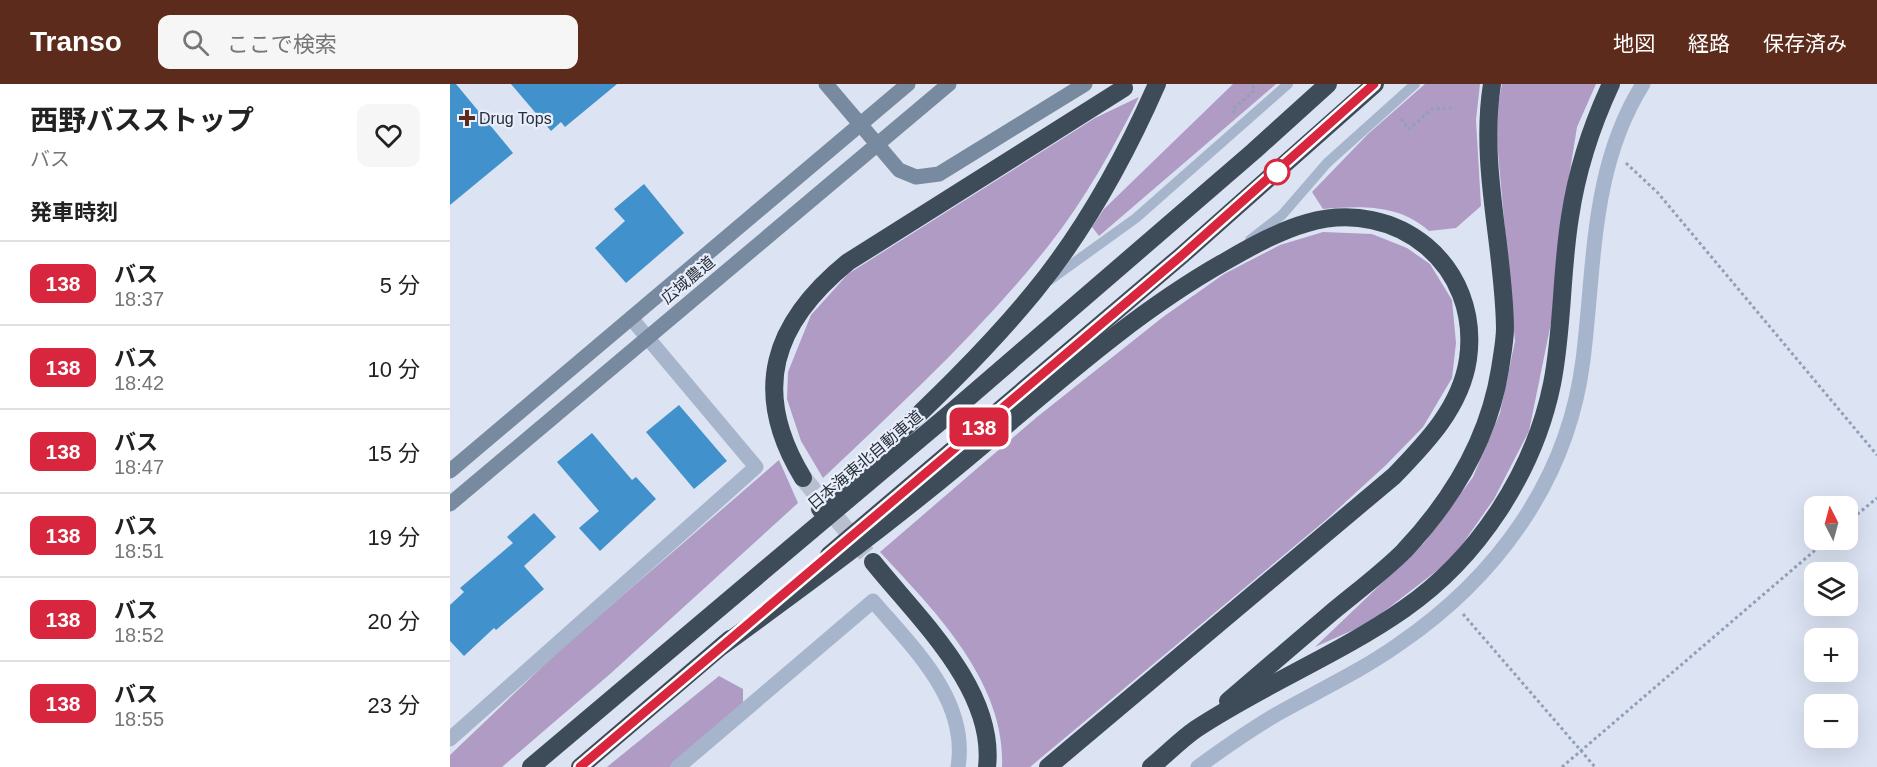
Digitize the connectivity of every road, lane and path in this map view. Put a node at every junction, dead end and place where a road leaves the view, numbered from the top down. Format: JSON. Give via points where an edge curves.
{"nodes":[{"id":1,"x":826,"y":84,"type":"edge"},
{"id":2,"x":908,"y":84,"type":"edge"},
{"id":3,"x":949,"y":84,"type":"edge"},
{"id":4,"x":1085,"y":84,"type":"edge"},
{"id":5,"x":1157,"y":84,"type":"edge"},
{"id":6,"x":1251,"y":84,"type":"edge"},
{"id":7,"x":1288,"y":84,"type":"edge"},
{"id":8,"x":1328,"y":84,"type":"edge"},
{"id":9,"x":1374,"y":84,"type":"edge"},
{"id":10,"x":1415,"y":84,"type":"edge"},
{"id":11,"x":1491,"y":84,"type":"edge"},
{"id":12,"x":1611,"y":84,"type":"edge"},
{"id":13,"x":1643,"y":84,"type":"edge"},
{"id":14,"x":1124,"y":88,"type":"dead end"},
{"id":15,"x":1455,"y":108,"type":"dead end"},
{"id":16,"x":1239,"y":119,"type":"dead end"},
{"id":17,"x":1401,"y":119,"type":"dead end"},
{"id":18,"x":860,"y":124,"type":"junction"},
{"id":19,"x":877,"y":145,"type":"junction"},
{"id":20,"x":1612,"y":149,"type":"junction"},
{"id":21,"x":1209,"y":271,"type":"junction"},
{"id":22,"x":1035,"y":291,"type":"junction"},
{"id":23,"x":631,"y":318,"type":"junction"},
{"id":24,"x":647,"y":338,"type":"junction"},
{"id":25,"x":1877,"y":455,"type":"edge"},
{"id":26,"x":450,"y":471,"type":"edge"},
{"id":27,"x":803,"y":478,"type":"tunnel mouth"},
{"id":28,"x":1877,"y":498,"type":"edge"},
{"id":29,"x":450,"y":504,"type":"edge"},
{"id":30,"x":1858,"y":514,"type":"edge"},
{"id":31,"x":1815,"y":550,"type":"edge"},
{"id":32,"x":873,"y":562,"type":"tunnel mouth"},
{"id":33,"x":1453,"y":603,"type":"junction"},
{"id":34,"x":698,"y":627,"type":"junction"},
{"id":35,"x":722,"y":646,"type":"junction"},
{"id":36,"x":1195,"y":730,"type":"junction"},
{"id":37,"x":450,"y":739,"type":"edge"},
{"id":38,"x":1582,"y":751,"type":"junction"},
{"id":39,"x":531,"y":767,"type":"edge"},
{"id":40,"x":580,"y":767,"type":"edge"},
{"id":41,"x":678,"y":767,"type":"edge"},
{"id":42,"x":958,"y":767,"type":"edge"},
{"id":43,"x":987,"y":767,"type":"edge"},
{"id":44,"x":1048,"y":767,"type":"edge"},
{"id":45,"x":1151,"y":767,"type":"edge"},
{"id":46,"x":1198,"y":767,"type":"edge"},
{"id":47,"x":1562,"y":767,"type":"edge"},
{"id":48,"x":1595,"y":767,"type":"edge"}],
"edges":[{"from":1,"to":18,"type":"street"},
{"from":2,"to":18,"type":"street","name":"広域農道"},
{"from":3,"to":19,"type":"street","name":"広域農道"},
{"from":4,"to":19,"type":"street","via":[[939,174],[906,175]]},
{"from":5,"to":22,"type":"highway","via":[[1123,157],[1074,238]]},
{"from":6,"to":16,"type":"path","via":[[1255,90],[1232,110]]},
{"from":7,"to":22,"type":"lane","via":[[1136,218]]},
{"from":8,"to":34,"type":"highway","name":"日本海東北自動車道"},
{"from":9,"to":35,"type":"highway","via":[[1181,256]]},
{"from":10,"to":21,"type":"lane","via":[[1327,163],[1282,215]]},
{"from":11,"to":36,"type":"highway","via":[[1488,158],[1505,331],[1497,388],[1481,437],[1459,480],[1403,552]]},
{"from":12,"to":36,"type":"highway","via":[[1593,121],[1569,219],[1552,384],[1522,469],[1501,507],[1438,583],[1405,608]]},
{"from":13,"to":20,"type":"street","via":[[1630,104]]},
{"from":14,"to":27,"type":"highway","via":[[848,262],[804,304],[780,346],[774,394],[785,442]]},
{"from":15,"to":17,"type":"path","via":[[1432,108],[1409,129]]},
{"from":18,"to":19,"type":"street"},
{"from":18,"to":23,"type":"street","name":"広域農道"},
{"from":19,"to":24,"type":"street","name":"広域農道"},
{"from":20,"to":25,"type":"path","via":[[1658,194]]},
{"from":20,"to":33,"type":"street","via":[[1601,190],[1581,378],[1569,427],[1553,470],[1512,539]]},
{"from":21,"to":35,"type":"highway","via":[[1137,318],[872,537]]},
{"from":21,"to":44,"type":"highway","via":[[1259,242],[1307,223],[1339,217],[1374,220],[1401,229],[1446,266],[1462,295],[1470,327],[1468,361],[1459,389],[1423,447],[1394,476]]},
{"from":22,"to":34,"type":"highway","via":[[969,365]]},
{"from":23,"to":24,"type":"street"},
{"from":23,"to":26,"type":"street","name":"広域農道"},
{"from":24,"to":29,"type":"street","name":"広域農道"},
{"from":24,"to":37,"type":"street","via":[[756,468]]},
{"from":28,"to":30,"type":"path"},
{"from":31,"to":38,"type":"path"},
{"from":32,"to":43,"type":"highway","via":[[965,679],[981,714]]},
{"from":33,"to":38,"type":"path"},
{"from":33,"to":46,"type":"street","via":[[1398,645],[1276,715]]},
{"from":34,"to":39,"type":"highway","name":"日本海東北自動車道"},
{"from":35,"to":40,"type":"highway"},
{"from":36,"to":45,"type":"highway"},
{"from":38,"to":47,"type":"path"},
{"from":38,"to":48,"type":"path"},
{"from":41,"to":42,"type":"street","via":[[873,602],[921,658],[946,696],[959,728]]}]}
